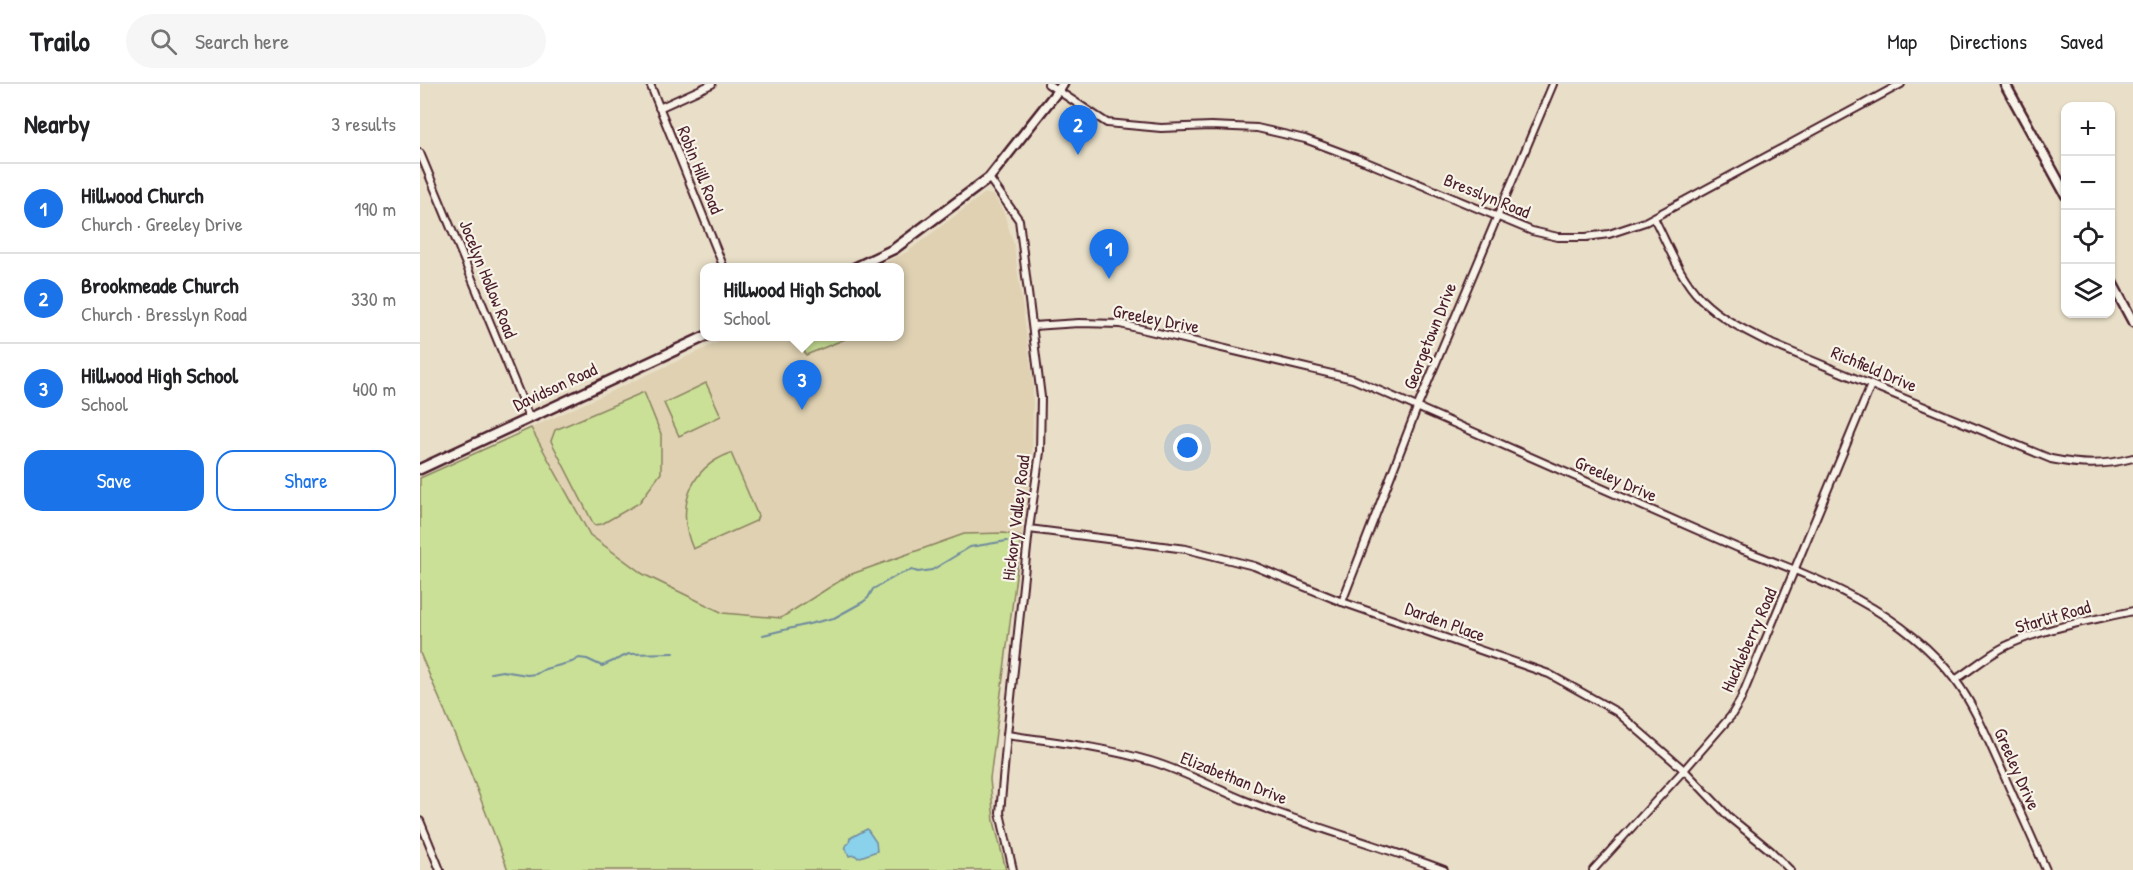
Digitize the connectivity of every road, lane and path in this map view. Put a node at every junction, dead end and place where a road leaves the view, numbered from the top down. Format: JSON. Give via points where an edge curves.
{"nodes":[{"id":1,"x":650,"y":84,"type":"edge"},
{"id":2,"x":712,"y":84,"type":"edge"},
{"id":3,"x":1048,"y":84,"type":"edge"},
{"id":4,"x":1063,"y":84,"type":"edge"},
{"id":5,"x":1553,"y":84,"type":"edge"},
{"id":6,"x":1901,"y":84,"type":"edge"},
{"id":7,"x":2005,"y":84,"type":"edge"},
{"id":8,"x":1056,"y":91,"type":"junction"},
{"id":9,"x":659,"y":108,"type":"junction"},
{"id":10,"x":420,"y":153,"type":"edge"},
{"id":11,"x":989,"y":178,"type":"junction"},
{"id":12,"x":2061,"y":186,"type":"edge"},
{"id":13,"x":1496,"y":217,"type":"junction"},
{"id":14,"x":1654,"y":218,"type":"junction"},
{"id":15,"x":722,"y":263,"type":"edge"},
{"id":16,"x":863,"y":263,"type":"edge"},
{"id":17,"x":2115,"y":288,"type":"edge"},
{"id":18,"x":2133,"y":322,"type":"edge"},
{"id":19,"x":1033,"y":326,"type":"junction"},
{"id":20,"x":700,"y":338,"type":"edge"},
{"id":21,"x":1871,"y":385,"type":"junction"},
{"id":22,"x":1417,"y":408,"type":"junction"},
{"id":23,"x":529,"y":417,"type":"junction"},
{"id":24,"x":2133,"y":458,"type":"edge"},
{"id":25,"x":420,"y":469,"type":"edge"},
{"id":26,"x":1029,"y":529,"type":"junction"},
{"id":27,"x":1796,"y":570,"type":"junction"},
{"id":28,"x":1342,"y":602,"type":"junction"},
{"id":29,"x":2133,"y":611,"type":"edge"},
{"id":30,"x":1955,"y":680,"type":"junction"},
{"id":31,"x":1007,"y":735,"type":"junction"},
{"id":32,"x":1684,"y":770,"type":"junction"},
{"id":33,"x":420,"y":821,"type":"edge"},
{"id":34,"x":440,"y":870,"type":"edge"},
{"id":35,"x":1013,"y":870,"type":"edge"},
{"id":36,"x":1444,"y":870,"type":"edge"},
{"id":37,"x":1593,"y":870,"type":"edge"},
{"id":38,"x":1790,"y":870,"type":"edge"},
{"id":39,"x":2046,"y":870,"type":"edge"}],
"edges":[{"from":1,"to":9,"type":"street","name":"Robin Hill Road"},
{"from":2,"to":9,"type":"street"},
{"from":3,"to":8,"type":"street","name":"Bresslyn Road"},
{"from":4,"to":8,"type":"street"},
{"from":5,"to":13,"type":"street","name":"Georgetown Drive"},
{"from":6,"to":14,"type":"street","name":"Bresslyn Road"},
{"from":7,"to":12,"type":"street"},
{"from":8,"to":11,"type":"street"},
{"from":8,"to":13,"type":"street","name":"Bresslyn Road","via":[[1107,123],[1161,128],[1257,128],[1305,139]]},
{"from":9,"to":15,"type":"street","name":"Robin Hill Road"},
{"from":10,"to":23,"type":"street","name":"Jocelyn Hollow Road"},
{"from":11,"to":16,"type":"street","via":[[894,249]]},
{"from":11,"to":19,"type":"street","name":"Hickory Valley Road","via":[[1019,220]]},
{"from":13,"to":14,"type":"street","name":"Bresslyn Road","via":[[1558,237],[1609,234]]},
{"from":13,"to":22,"type":"street","name":"Georgetown Drive"},
{"from":14,"to":21,"type":"street","name":"Richfield Drive","via":[[1686,279],[1716,312],[1772,344]]},
{"from":17,"to":18,"type":"street"},
{"from":19,"to":22,"type":"street","name":"Greeley Drive","via":[[1120,324],[1353,379]]},
{"from":19,"to":26,"type":"street","name":"Hickory Valley Road","via":[[1041,397],[1040,452]]},
{"from":20,"to":23,"type":"street","name":"Davidson Road"},
{"from":21,"to":24,"type":"street","name":"Richfield Drive","via":[[2051,459],[2101,465]]},
{"from":21,"to":27,"type":"street","name":"Huckleberry Road"},
{"from":22,"to":27,"type":"street","name":"Greeley Drive"},
{"from":22,"to":28,"type":"street","name":"Georgetown Drive"},
{"from":23,"to":25,"type":"street","name":"Davidson Road"},
{"from":26,"to":28,"type":"street","name":"Darden Place","via":[[1186,549],[1275,574]]},
{"from":26,"to":31,"type":"street","name":"Hickory Valley Road"},
{"from":27,"to":30,"type":"street","name":"Greeley Drive","via":[[1888,617],[1932,654]]},
{"from":27,"to":32,"type":"street","name":"Huckleberry Road","via":[[1740,700]]},
{"from":28,"to":32,"type":"street","name":"Darden Place","via":[[1549,674],[1617,712]]},
{"from":29,"to":30,"type":"street","name":"Starlit Road","via":[[2025,638],[2004,647]]},
{"from":30,"to":39,"type":"street","name":"Greeley Drive","via":[[1987,738]]},
{"from":31,"to":35,"type":"street","name":"Hickory Valley Road","via":[[1000,813]]},
{"from":31,"to":36,"type":"street","name":"Elizabethan Drive","via":[[1095,747],[1150,761],[1246,801]]},
{"from":32,"to":37,"type":"street","name":"Huckleberry Road"},
{"from":32,"to":38,"type":"street","name":"Darden Place","via":[[1729,817]]},
{"from":33,"to":34,"type":"street"}]}
